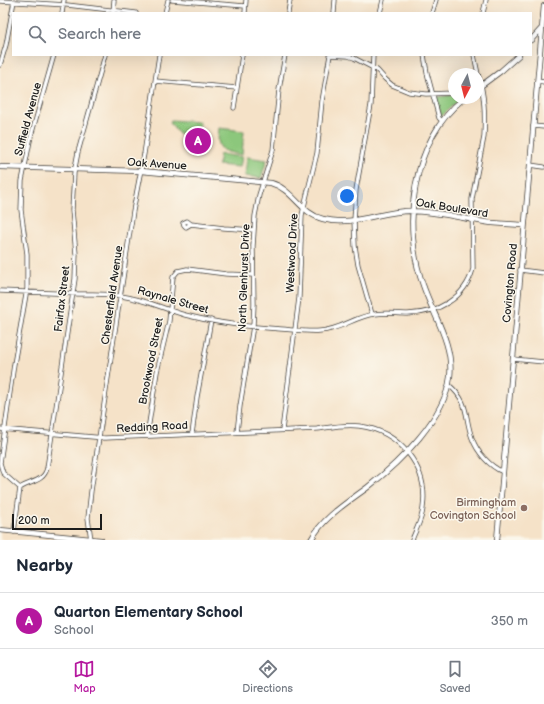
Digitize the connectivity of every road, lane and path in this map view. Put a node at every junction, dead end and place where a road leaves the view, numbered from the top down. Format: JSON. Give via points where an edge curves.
{"nodes":[{"id":1,"x":64,"y":0,"type":"edge"},
{"id":2,"x":114,"y":0,"type":"edge"},
{"id":3,"x":168,"y":0,"type":"edge"},
{"id":4,"x":172,"y":0,"type":"edge"},
{"id":5,"x":246,"y":0,"type":"edge"},
{"id":6,"x":290,"y":0,"type":"edge"},
{"id":7,"x":335,"y":0,"type":"edge"},
{"id":8,"x":383,"y":0,"type":"edge"},
{"id":9,"x":436,"y":0,"type":"edge"},
{"id":10,"x":486,"y":0,"type":"edge"},
{"id":11,"x":0,"y":1,"type":"edge"},
{"id":12,"x":14,"y":1,"type":"edge"},
{"id":13,"x":64,"y":5,"type":"junction"},
{"id":14,"x":246,"y":6,"type":"junction"},
{"id":15,"x":544,"y":6,"type":"edge"},
{"id":16,"x":62,"y":12,"type":"edge"},
{"id":17,"x":113,"y":12,"type":"edge"},
{"id":18,"x":165,"y":12,"type":"edge"},
{"id":19,"x":245,"y":12,"type":"edge"},
{"id":20,"x":288,"y":12,"type":"edge"},
{"id":21,"x":334,"y":12,"type":"edge"},
{"id":22,"x":380,"y":12,"type":"edge"},
{"id":23,"x":432,"y":12,"type":"edge"},
{"id":24,"x":483,"y":12,"type":"edge"},
{"id":25,"x":543,"y":27,"type":"edge"},
{"id":26,"x":532,"y":39,"type":"edge"},
{"id":27,"x":54,"y":56,"type":"edge"},
{"id":28,"x":105,"y":56,"type":"edge"},
{"id":29,"x":159,"y":56,"type":"edge"},
{"id":30,"x":242,"y":56,"type":"edge"},
{"id":31,"x":285,"y":56,"type":"edge"},
{"id":32,"x":329,"y":56,"type":"edge"},
{"id":33,"x":340,"y":56,"type":"edge"},
{"id":34,"x":373,"y":56,"type":"edge"},
{"id":35,"x":424,"y":56,"type":"edge"},
{"id":36,"x":474,"y":56,"type":"edge"},
{"id":37,"x":517,"y":56,"type":"edge"},
{"id":38,"x":0,"y":65,"type":"edge"},
{"id":39,"x":374,"y":68,"type":"junction"},
{"id":40,"x":477,"y":68,"type":"edge"},
{"id":41,"x":155,"y":81,"type":"junction"},
{"id":42,"x":537,"y":81,"type":"junction"},
{"id":43,"x":544,"y":82,"type":"edge"},
{"id":44,"x":484,"y":84,"type":"edge"},
{"id":45,"x":237,"y":88,"type":"junction"},
{"id":46,"x":448,"y":93,"type":"edge"},
{"id":47,"x":433,"y":94,"type":"junction"},
{"id":48,"x":458,"y":104,"type":"edge"},
{"id":49,"x":484,"y":104,"type":"edge"},
{"id":50,"x":234,"y":108,"type":"dead end"},
{"id":51,"x":442,"y":121,"type":"junction"},
{"id":52,"x":533,"y":126,"type":"junction"},
{"id":53,"x":544,"y":127,"type":"edge"},
{"id":54,"x":530,"y":165,"type":"junction"},
{"id":55,"x":0,"y":167,"type":"edge"},
{"id":56,"x":544,"y":167,"type":"edge"},
{"id":57,"x":24,"y":168,"type":"junction"},
{"id":58,"x":75,"y":169,"type":"junction"},
{"id":59,"x":141,"y":171,"type":"junction"},
{"id":60,"x":263,"y":182,"type":"junction"},
{"id":61,"x":303,"y":207,"type":"junction"},
{"id":62,"x":414,"y":211,"type":"junction"},
{"id":63,"x":354,"y":220,"type":"junction"},
{"id":64,"x":472,"y":220,"type":"junction"},
{"id":65,"x":191,"y":224,"type":"dead end"},
{"id":66,"x":524,"y":225,"type":"junction"},
{"id":67,"x":254,"y":230,"type":"junction"},
{"id":68,"x":520,"y":270,"type":"junction"},
{"id":69,"x":544,"y":273,"type":"edge"},
{"id":70,"x":253,"y":275,"type":"junction"},
{"id":71,"x":0,"y":291,"type":"edge"},
{"id":72,"x":26,"y":292,"type":"junction"},
{"id":73,"x":73,"y":294,"type":"junction"},
{"id":74,"x":121,"y":296,"type":"junction"},
{"id":75,"x":170,"y":310,"type":"junction"},
{"id":76,"x":433,"y":310,"type":"junction"},
{"id":77,"x":372,"y":314,"type":"junction"},
{"id":78,"x":211,"y":320,"type":"junction"},
{"id":79,"x":253,"y":326,"type":"junction"},
{"id":80,"x":295,"y":330,"type":"junction"},
{"id":81,"x":513,"y":359,"type":"junction"},
{"id":82,"x":544,"y":362,"type":"edge"},
{"id":83,"x":449,"y":385,"type":"junction"},
{"id":84,"x":0,"y":429,"type":"edge"},
{"id":85,"x":5,"y":430,"type":"junction"},
{"id":86,"x":282,"y":430,"type":"junction"},
{"id":87,"x":237,"y":432,"type":"junction"},
{"id":88,"x":52,"y":434,"type":"junction"},
{"id":89,"x":192,"y":434,"type":"junction"},
{"id":90,"x":147,"y":436,"type":"junction"},
{"id":91,"x":100,"y":438,"type":"junction"},
{"id":92,"x":407,"y":451,"type":"junction"},
{"id":93,"x":503,"y":472,"type":"junction"},
{"id":94,"x":20,"y":488,"type":"junction"},
{"id":95,"x":0,"y":530,"type":"edge"},
{"id":96,"x":14,"y":532,"type":"junction"},
{"id":97,"x":91,"y":540,"type":"edge"},
{"id":98,"x":101,"y":540,"type":"edge"},
{"id":99,"x":311,"y":540,"type":"edge"},
{"id":100,"x":412,"y":540,"type":"edge"},
{"id":101,"x":496,"y":540,"type":"edge"}],
"edges":[{"from":1,"to":13,"type":"street"},
{"from":2,"to":17,"type":"street"},
{"from":3,"to":18,"type":"street"},
{"from":4,"to":14,"type":"street"},
{"from":5,"to":14,"type":"street"},
{"from":6,"to":20,"type":"street"},
{"from":7,"to":21,"type":"street"},
{"from":8,"to":22,"type":"street"},
{"from":9,"to":23,"type":"street"},
{"from":10,"to":24,"type":"street"},
{"from":11,"to":12,"type":"street"},
{"from":12,"to":13,"type":"street"},
{"from":12,"to":38,"type":"street"},
{"from":13,"to":16,"type":"street"},
{"from":13,"to":17,"type":"street"},
{"from":14,"to":19,"type":"street"},
{"from":15,"to":25,"type":"street","name":"Covington Road"},
{"from":25,"to":26,"type":"street"},
{"from":25,"to":42,"type":"street","name":"Covington Road"},
{"from":27,"to":57,"type":"street","name":"Suffield Avenue"},
{"from":28,"to":58,"type":"street","name":"Fairfax Street"},
{"from":29,"to":41,"type":"street","name":"Chesterfield Avenue"},
{"from":30,"to":45,"type":"street"},
{"from":31,"to":60,"type":"street","name":"North Glenhurst Drive","via":[[273,150]]},
{"from":32,"to":61,"type":"street","name":"Westwood Drive","via":[[317,153]]},
{"from":33,"to":39,"type":"street","via":[[351,57]]},
{"from":34,"to":39,"type":"street"},
{"from":35,"to":47,"type":"street"},
{"from":36,"to":40,"type":"street"},
{"from":37,"to":44,"type":"street"},
{"from":39,"to":47,"type":"street","via":[[388,82],[401,90],[416,94]]},
{"from":39,"to":63,"type":"street"},
{"from":41,"to":45,"type":"street"},
{"from":41,"to":59,"type":"street","name":"Chesterfield Avenue"},
{"from":42,"to":43,"type":"street"},
{"from":42,"to":52,"type":"street","name":"Covington Road"},
{"from":45,"to":50,"type":"street"},
{"from":46,"to":47,"type":"street"},
{"from":47,"to":51,"type":"street"},
{"from":48,"to":51,"type":"street"},
{"from":49,"to":64,"type":"street","via":[[484,137],[474,188]]},
{"from":51,"to":62,"type":"street","via":[[431,137],[422,161],[415,188]]},
{"from":52,"to":53,"type":"street"},
{"from":52,"to":54,"type":"street","name":"Covington Road"},
{"from":54,"to":56,"type":"street"},
{"from":54,"to":66,"type":"street","name":"Covington Road"},
{"from":55,"to":57,"type":"street","name":"Oak Avenue"},
{"from":57,"to":58,"type":"street","name":"Oak Avenue"},
{"from":57,"to":72,"type":"street","name":"Suffield Avenue","via":[[21,210],[27,254]]},
{"from":58,"to":59,"type":"street","name":"Oak Avenue"},
{"from":58,"to":73,"type":"street","name":"Fairfax Street","via":[[72,210],[76,267]]},
{"from":59,"to":60,"type":"street","name":"Oak Avenue"},
{"from":59,"to":74,"type":"street","name":"Chesterfield Avenue"},
{"from":60,"to":61,"type":"street","name":"Oak Avenue","via":[[283,188]]},
{"from":60,"to":67,"type":"street","name":"North Glenhurst Drive"},
{"from":61,"to":63,"type":"street","name":"Oak Boulevard","via":[[323,219]]},
{"from":61,"to":80,"type":"street","name":"Westwood Drive"},
{"from":62,"to":63,"type":"street","name":"Oak Boulevard","via":[[385,213]]},
{"from":62,"to":64,"type":"street","name":"Oak Boulevard"},
{"from":62,"to":76,"type":"street","via":[[416,260],[423,287]]},
{"from":63,"to":77,"type":"street","via":[[358,265]]},
{"from":64,"to":66,"type":"street","name":"Oak Boulevard"},
{"from":64,"to":76,"type":"street","via":[[473,264],[469,280],[457,296]]},
{"from":65,"to":67,"type":"street"},
{"from":66,"to":68,"type":"street","name":"Covington Road"},
{"from":67,"to":70,"type":"street","name":"North Glenhurst Drive"},
{"from":68,"to":69,"type":"street"},
{"from":68,"to":81,"type":"street","name":"Covington Road"},
{"from":70,"to":75,"type":"street","name":"Brookwood Street","via":[[181,270],[172,280]]},
{"from":70,"to":79,"type":"street","name":"North Glenhurst Drive"},
{"from":71,"to":72,"type":"street","name":"Raynale Street"},
{"from":72,"to":73,"type":"street","name":"Raynale Street"},
{"from":72,"to":85,"type":"street","name":"Suffield Avenue"},
{"from":73,"to":74,"type":"street","name":"Raynale Street"},
{"from":73,"to":88,"type":"street","name":"Fairfax Street"},
{"from":74,"to":75,"type":"street","name":"Raynale Street","via":[[145,300]]},
{"from":74,"to":91,"type":"street","name":"Chesterfield Avenue"},
{"from":75,"to":78,"type":"street","name":"Raynale Street"},
{"from":75,"to":90,"type":"street","name":"Brookwood Street"},
{"from":76,"to":77,"type":"street"},
{"from":76,"to":83,"type":"street","via":[[449,351]]},
{"from":77,"to":80,"type":"street","name":"Raynale Street","via":[[338,328]]},
{"from":78,"to":79,"type":"street","name":"Raynale Street"},
{"from":78,"to":89,"type":"street"},
{"from":79,"to":80,"type":"street","name":"Raynale Street"},
{"from":79,"to":87,"type":"street","name":"North Glenhurst Drive"},
{"from":80,"to":86,"type":"street","name":"Westwood Drive"},
{"from":81,"to":82,"type":"street"},
{"from":81,"to":93,"type":"street","name":"Covington Road"},
{"from":83,"to":92,"type":"street","via":[[434,417]]},
{"from":83,"to":93,"type":"street","via":[[463,403],[476,447],[482,456]]},
{"from":84,"to":85,"type":"street","name":"Redding Road"},
{"from":85,"to":88,"type":"street","name":"Redding Road"},
{"from":85,"to":94,"type":"street","name":"Suffield Avenue","via":[[1,468]]},
{"from":86,"to":87,"type":"street","name":"Redding Road"},
{"from":86,"to":92,"type":"street","name":"Redding Road","via":[[345,425],[364,427],[387,436]]},
{"from":87,"to":89,"type":"street","name":"Redding Road"},
{"from":88,"to":91,"type":"street","name":"Redding Road"},
{"from":88,"to":94,"type":"street","name":"Fairfax Street","via":[[45,475]]},
{"from":89,"to":90,"type":"street","name":"Redding Road"},
{"from":90,"to":91,"type":"street","name":"Redding Road"},
{"from":91,"to":97,"type":"street","name":"Chesterfield Avenue","via":[[88,512]]},
{"from":92,"to":99,"type":"street","via":[[382,476],[334,513]]},
{"from":92,"to":100,"type":"street","via":[[419,472],[424,494],[422,516]]},
{"from":93,"to":101,"type":"street","name":"Covington Road"},
{"from":94,"to":96,"type":"street"},
{"from":95,"to":96,"type":"street"},
{"from":96,"to":97,"type":"street"},
{"from":97,"to":98,"type":"street"}]}
